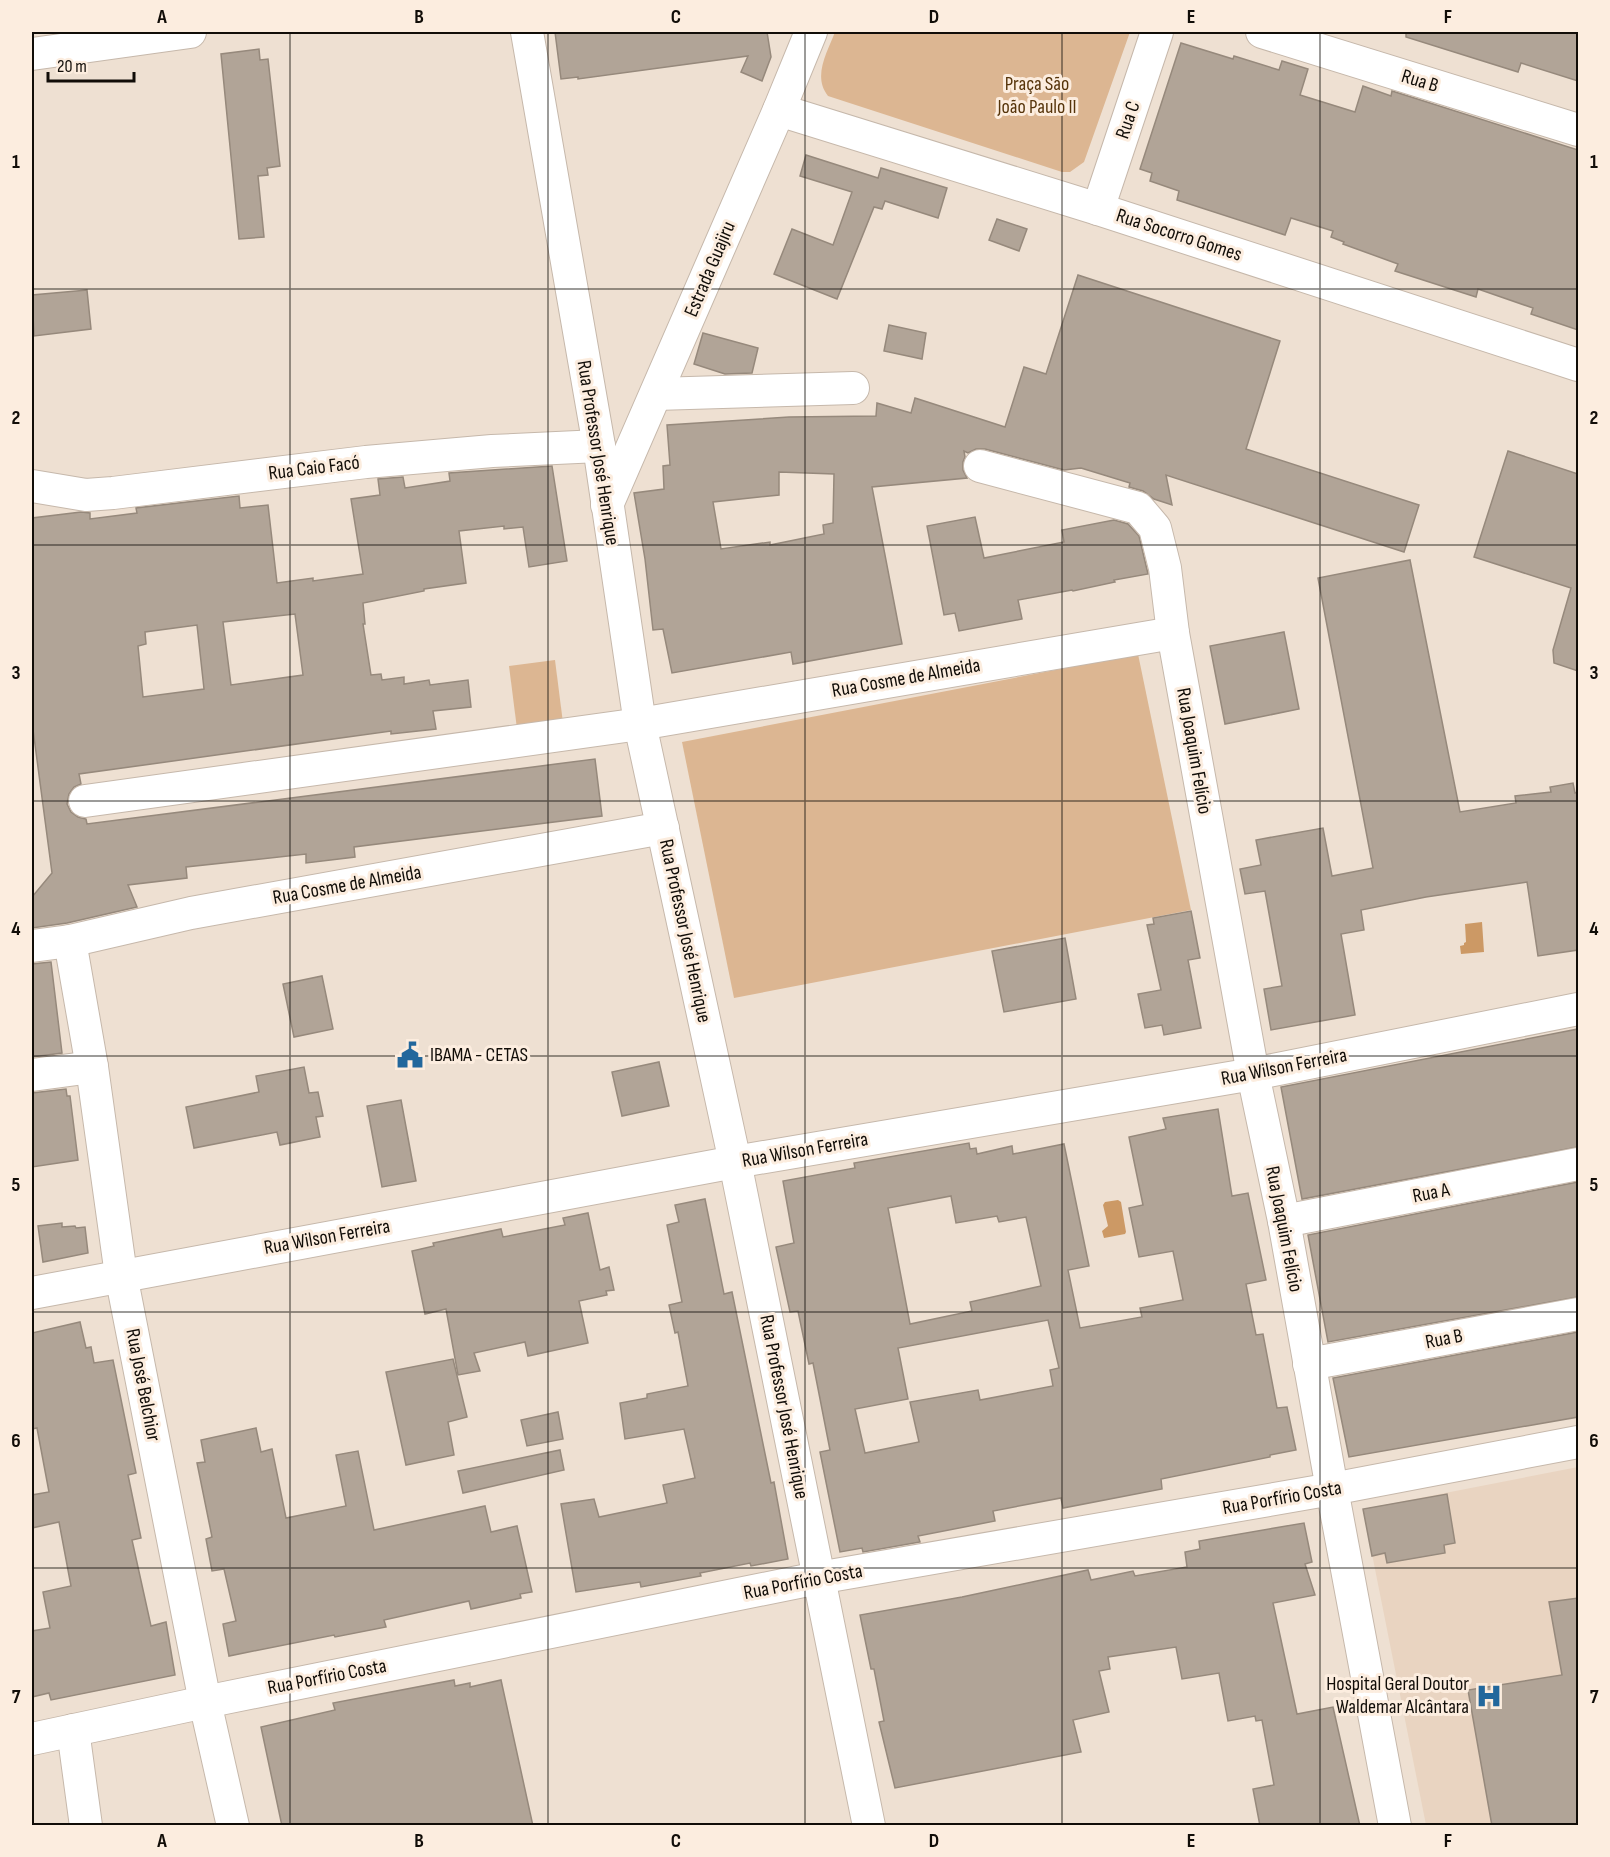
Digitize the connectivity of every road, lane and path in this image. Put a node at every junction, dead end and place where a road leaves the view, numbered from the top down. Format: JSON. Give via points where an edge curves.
{"nodes":[{"id":1,"x":190,"y":32,"type":"edge"},
{"id":2,"x":527,"y":32,"type":"edge"},
{"id":3,"x":811,"y":32,"type":"edge"},
{"id":4,"x":1158,"y":32,"type":"edge"},
{"id":5,"x":1262,"y":32,"type":"edge"},
{"id":6,"x":66,"y":40,"type":"edge"},
{"id":7,"x":32,"y":54,"type":"edge"},
{"id":8,"x":779,"y":110,"type":"junction"},
{"id":9,"x":1578,"y":130,"type":"edge"},
{"id":10,"x":1098,"y":208,"type":"junction"},
{"id":11,"x":1578,"y":365,"type":"edge"},
{"id":12,"x":853,"y":388,"type":"dead end"},
{"id":13,"x":656,"y":394,"type":"junction"},
{"id":14,"x":599,"y":446,"type":"junction"},
{"id":15,"x":980,"y":466,"type":"dead end"},
{"id":16,"x":33,"y":479,"type":"edge"},
{"id":17,"x":607,"y":505,"type":"junction"},
{"id":18,"x":1173,"y":633,"type":"junction"},
{"id":19,"x":640,"y":724,"type":"junction"},
{"id":20,"x":85,"y":801,"type":"dead end"},
{"id":21,"x":663,"y":828,"type":"junction"},
{"id":22,"x":70,"y":941,"type":"junction"},
{"id":23,"x":32,"y":946,"type":"edge"},
{"id":24,"x":1578,"y":1009,"type":"edge"},
{"id":25,"x":92,"y":1067,"type":"junction"},
{"id":26,"x":1253,"y":1074,"type":"junction"},
{"id":27,"x":32,"y":1075,"type":"edge"},
{"id":28,"x":735,"y":1162,"type":"junction"},
{"id":29,"x":1578,"y":1164,"type":"edge"},
{"id":30,"x":1284,"y":1221,"type":"junction"},
{"id":31,"x":121,"y":1275,"type":"junction"},
{"id":32,"x":32,"y":1293,"type":"edge"},
{"id":33,"x":1578,"y":1314,"type":"edge"},
{"id":34,"x":1309,"y":1364,"type":"junction"},
{"id":35,"x":1578,"y":1442,"type":"edge"},
{"id":36,"x":1332,"y":1489,"type":"junction"},
{"id":37,"x":818,"y":1578,"type":"junction"},
{"id":38,"x":205,"y":1702,"type":"junction"},
{"id":39,"x":73,"y":1730,"type":"junction"},
{"id":40,"x":32,"y":1739,"type":"edge"},
{"id":41,"x":86,"y":1826,"type":"edge"},
{"id":42,"x":232,"y":1826,"type":"edge"},
{"id":43,"x":869,"y":1826,"type":"edge"},
{"id":44,"x":1395,"y":1826,"type":"edge"}],
"edges":[{"from":1,"to":6,"type":"street"},
{"from":2,"to":14,"type":"street","name":"Rua Professor José Henrique"},
{"from":3,"to":8,"type":"street","name":"Estrada Guajiru"},
{"from":4,"to":10,"type":"street","name":"Rua C"},
{"from":5,"to":9,"type":"street","name":"Rua B"},
{"from":6,"to":7,"type":"street"},
{"from":8,"to":10,"type":"street","name":"Rua Socorro Gomes"},
{"from":8,"to":13,"type":"street","name":"Estrada Guajiru"},
{"from":10,"to":11,"type":"street","name":"Rua Socorro Gomes"},
{"from":12,"to":13,"type":"street"},
{"from":13,"to":17,"type":"street","name":"Estrada Guajiru"},
{"from":14,"to":16,"type":"street","name":"Rua Caio Facó","via":[[366,462],[86,495]]},
{"from":14,"to":17,"type":"street","name":"Rua Professor José Henrique"},
{"from":15,"to":18,"type":"street","name":"Rua Joaquim Felício","via":[[1138,508],[1155,528],[1165,568]]},
{"from":17,"to":19,"type":"street","name":"Rua Professor José Henrique"},
{"from":18,"to":19,"type":"street","name":"Rua Cosme de Almeida"},
{"from":18,"to":26,"type":"street","name":"Rua Joaquim Felício"},
{"from":19,"to":20,"type":"street","name":"Rua Cosme de Almeida"},
{"from":19,"to":21,"type":"street","name":"Rua Professor José Henrique"},
{"from":21,"to":22,"type":"street","name":"Rua Cosme de Almeida","via":[[191,913]]},
{"from":21,"to":28,"type":"street","name":"Rua Professor José Henrique"},
{"from":22,"to":23,"type":"street","name":"Rua Cosme de Almeida"},
{"from":22,"to":25,"type":"street","name":"Rua José Belchior"},
{"from":24,"to":26,"type":"street","name":"Rua Wilson Ferreira"},
{"from":25,"to":27,"type":"street"},
{"from":25,"to":31,"type":"street","name":"Rua José Belchior"},
{"from":26,"to":28,"type":"street","name":"Rua Wilson Ferreira"},
{"from":26,"to":30,"type":"street","name":"Rua Joaquim Felício"},
{"from":28,"to":31,"type":"street","name":"Rua Wilson Ferreira"},
{"from":28,"to":37,"type":"street","name":"Rua Professor José Henrique"},
{"from":29,"to":30,"type":"street","name":"Rua A"},
{"from":30,"to":34,"type":"street","name":"Rua Joaquim Felício"},
{"from":31,"to":32,"type":"street","name":"Rua Wilson Ferreira"},
{"from":31,"to":38,"type":"street","name":"Rua José Belchior"},
{"from":33,"to":34,"type":"street","name":"Rua B"},
{"from":34,"to":36,"type":"street","name":"Rua Joaquim Felício"},
{"from":35,"to":36,"type":"street","name":"Rua Porfírio Costa"},
{"from":36,"to":37,"type":"street","name":"Rua Porfírio Costa"},
{"from":36,"to":44,"type":"street","name":"Rua Joaquim Felício"},
{"from":37,"to":38,"type":"street","name":"Rua Porfírio Costa"},
{"from":37,"to":43,"type":"street","name":"Rua Professor José Henrique"},
{"from":38,"to":39,"type":"street","name":"Rua Porfírio Costa"},
{"from":38,"to":42,"type":"street","name":"Rua José Belchior"},
{"from":39,"to":40,"type":"street","name":"Rua Porfírio Costa"},
{"from":39,"to":41,"type":"street"}]}
